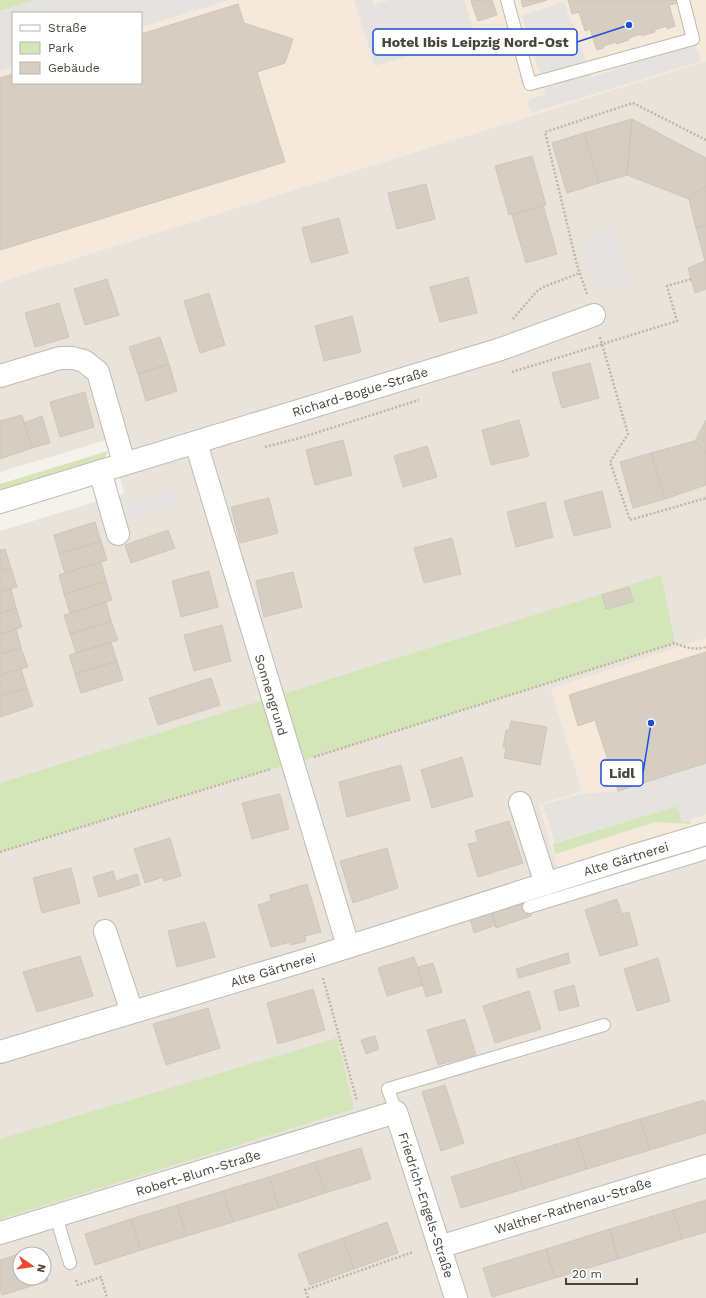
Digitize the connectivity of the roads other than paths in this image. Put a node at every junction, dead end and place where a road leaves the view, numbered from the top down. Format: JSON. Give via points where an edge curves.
{"nodes":[{"id":1,"x":507,"y":0,"type":"edge"},
{"id":2,"x":682,"y":0,"type":"edge"},
{"id":3,"x":594,"y":315,"type":"road end"},
{"id":4,"x":0,"y":376,"type":"edge"},
{"id":5,"x":196,"y":443,"type":"junction"},
{"id":6,"x":124,"y":463,"type":"junction"},
{"id":7,"x":100,"y":471,"type":"junction"},
{"id":8,"x":0,"y":502,"type":"edge"},
{"id":9,"x":118,"y":534,"type":"dead end"},
{"id":10,"x":520,"y":803,"type":"dead end"},
{"id":11,"x":706,"y":834,"type":"edge"},
{"id":12,"x":706,"y":853,"type":"edge"},
{"id":13,"x":546,"y":884,"type":"junction"},
{"id":14,"x":529,"y":907,"type":"dead end"},
{"id":15,"x":104,"y":931,"type":"dead end"},
{"id":16,"x":348,"y":946,"type":"junction"},
{"id":17,"x":132,"y":1012,"type":"junction"},
{"id":18,"x":604,"y":1025,"type":"dead end"},
{"id":19,"x":0,"y":1052,"type":"edge"},
{"id":20,"x":396,"y":1112,"type":"junction"},
{"id":21,"x":706,"y":1166,"type":"edge"},
{"id":22,"x":56,"y":1216,"type":"junction"},
{"id":23,"x":0,"y":1233,"type":"edge"},
{"id":24,"x":439,"y":1247,"type":"junction"},
{"id":25,"x":70,"y":1263,"type":"road end"},
{"id":26,"x":456,"y":1298,"type":"edge"}],
"edges":[{"from":1,"to":2,"type":"lane","via":[[530,84],[693,39]]},
{"from":3,"to":5,"type":"street","name":"Richard-Bogue-Straße","via":[[500,349]]},
{"from":4,"to":6,"type":"street","via":[[60,358],[84,361],[98,372]]},
{"from":5,"to":6,"type":"street","name":"Richard-Bogue-Straße"},
{"from":5,"to":16,"type":"street","name":"Sonnengrund"},
{"from":6,"to":7,"type":"street","name":"Richard-Bogue-Straße"},
{"from":7,"to":8,"type":"street","name":"Richard-Bogue-Straße"},
{"from":7,"to":9,"type":"street"},
{"from":10,"to":13,"type":"street"},
{"from":11,"to":13,"type":"street","name":"Alte Gärtnerei"},
{"from":12,"to":14,"type":"lane"},
{"from":13,"to":16,"type":"street","name":"Alte Gärtnerei"},
{"from":15,"to":17,"type":"street"},
{"from":16,"to":17,"type":"street","name":"Alte Gärtnerei"},
{"from":17,"to":19,"type":"street","name":"Alte Gärtnerei"},
{"from":18,"to":20,"type":"lane","via":[[388,1089]]},
{"from":20,"to":22,"type":"street","name":"Robert-Blum-Straße"},
{"from":20,"to":24,"type":"street","name":"Friedrich-Engels-Straße"},
{"from":21,"to":24,"type":"street","name":"Walther-Rathenau-Straße"},
{"from":22,"to":23,"type":"street","name":"Robert-Blum-Straße"},
{"from":22,"to":25,"type":"lane"},
{"from":24,"to":26,"type":"street","name":"Friedrich-Engels-Straße"}]}
